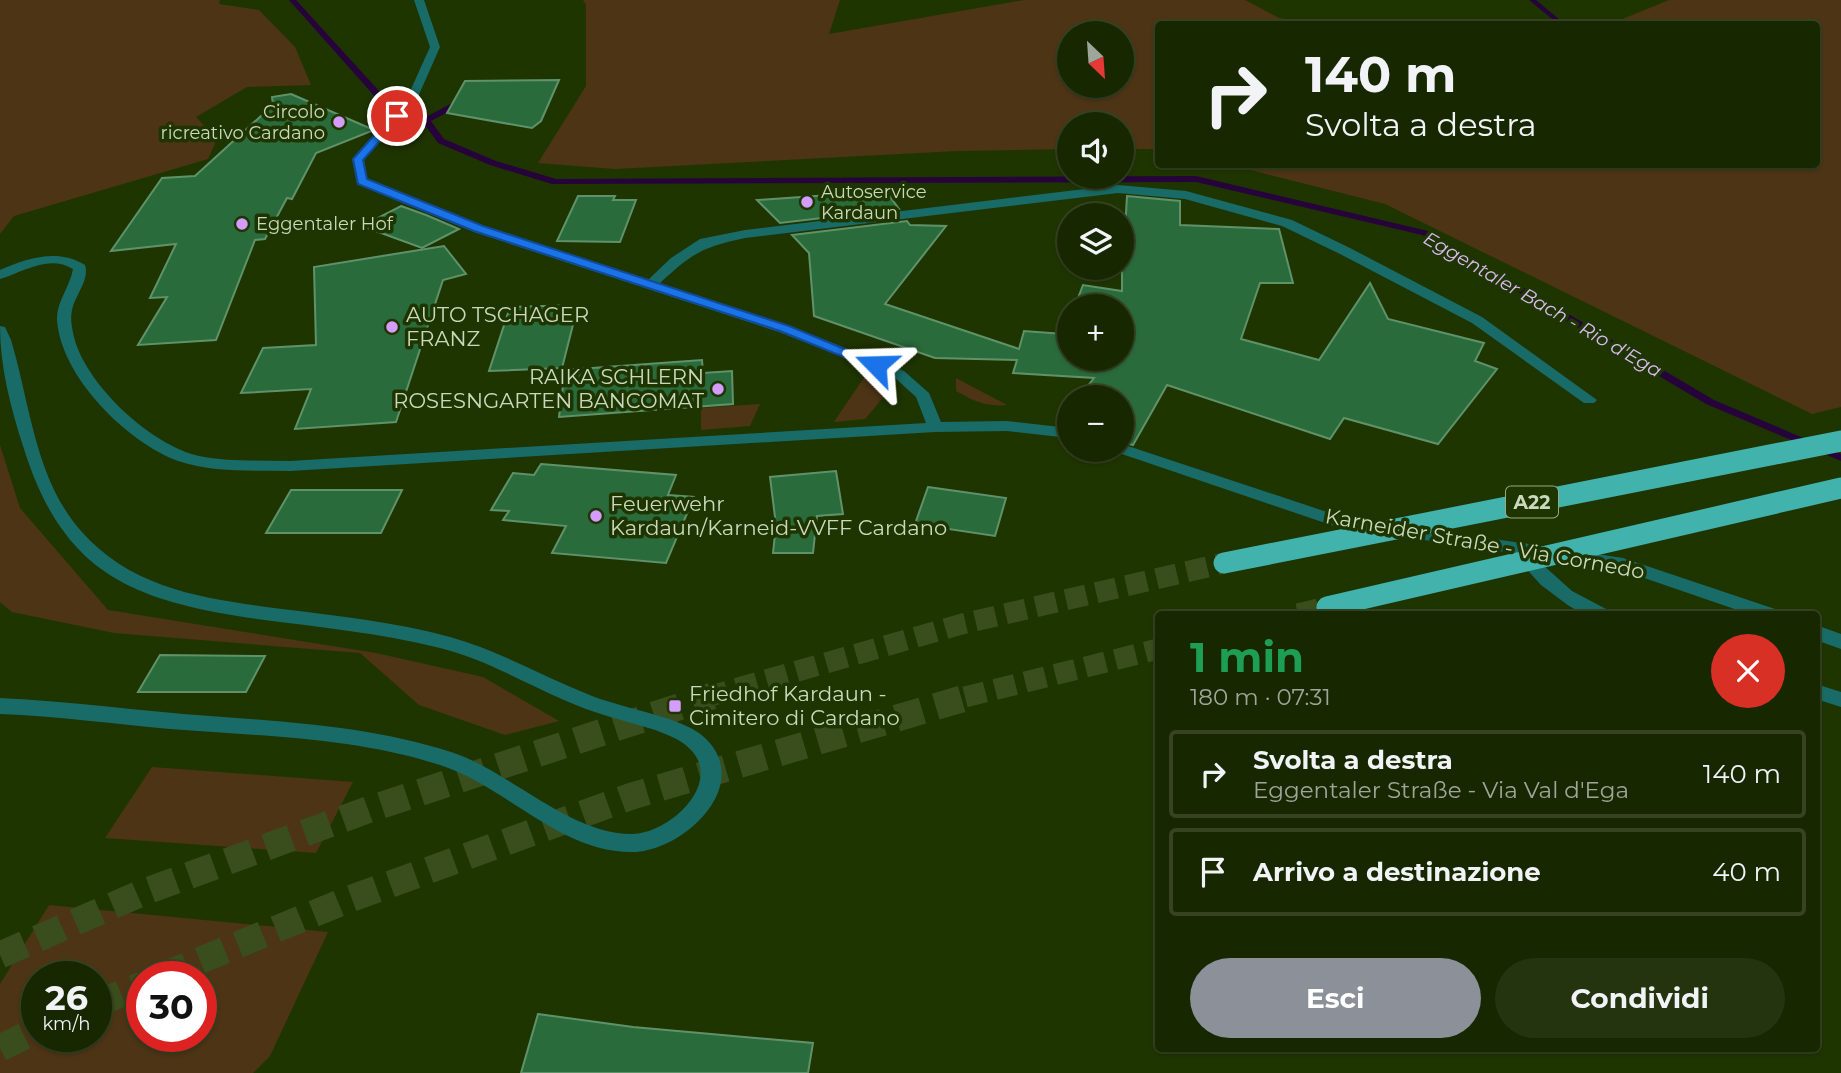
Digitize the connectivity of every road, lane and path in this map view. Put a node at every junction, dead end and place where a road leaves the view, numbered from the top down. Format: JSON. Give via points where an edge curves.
{"nodes":[{"id":1,"x":419,"y":0,"type":"edge"},
{"id":2,"x":0,"y":275,"type":"edge"},
{"id":3,"x":651,"y":284,"type":"junction"},
{"id":4,"x":0,"y":330,"type":"edge"},
{"id":5,"x":1589,"y":400,"type":"dead end"},
{"id":6,"x":935,"y":427,"type":"junction"},
{"id":7,"x":1057,"y":432,"type":"edge"},
{"id":8,"x":1841,"y":441,"type":"edge"},
{"id":9,"x":1134,"y":453,"type":"edge"},
{"id":10,"x":1841,"y":488,"type":"edge"},
{"id":11,"x":1513,"y":546,"type":"junction"},
{"id":12,"x":1224,"y":563,"type":"tunnel mouth"},
{"id":13,"x":1327,"y":607,"type":"dead end"},
{"id":14,"x":1593,"y":611,"type":"edge"},
{"id":15,"x":1759,"y":611,"type":"edge"},
{"id":16,"x":1820,"y":634,"type":"edge"},
{"id":17,"x":1841,"y":642,"type":"edge"},
{"id":18,"x":1820,"y":692,"type":"edge"},
{"id":19,"x":1841,"y":700,"type":"edge"},
{"id":20,"x":0,"y":706,"type":"edge"}],
"edges":[{"from":1,"to":3,"type":"street","via":[[435,47],[412,99],[358,159],[362,181],[479,229]]},
{"from":2,"to":6,"type":"street","via":[[53,260],[80,268],[64,316],[67,340],[82,371],[148,440],[185,457],[233,465],[290,466]]},
{"from":3,"to":5,"type":"street","via":[[705,243],[745,234],[1118,189],[1186,195],[1287,223],[1345,251],[1477,320]]},
{"from":3,"to":6,"type":"street","via":[[784,328],[899,374],[925,396]]},
{"from":4,"to":20,"type":"street","via":[[10,353],[21,412],[51,497],[65,524],[112,569],[176,598],[447,642],[503,662],[583,700],[677,730],[696,741],[707,757],[711,777],[706,800],[690,821],[637,844],[607,842],[450,760],[368,740],[72,709]]},
{"from":6,"to":7,"type":"street","via":[[1007,426]]},
{"from":8,"to":12,"type":"highway","number":"A22","bridge":true},
{"from":9,"to":11,"type":"street","name":"Karneider Straße - Via Cornedo","via":[[1337,521]]},
{"from":10,"to":13,"type":"highway","bridge":true},
{"from":11,"to":14,"type":"street","via":[[1548,583]]},
{"from":11,"to":15,"type":"street","name":"Karneider Straße - Via Cornedo","via":[[1623,564]]},
{"from":16,"to":17,"type":"street"},
{"from":18,"to":19,"type":"street"}]}
